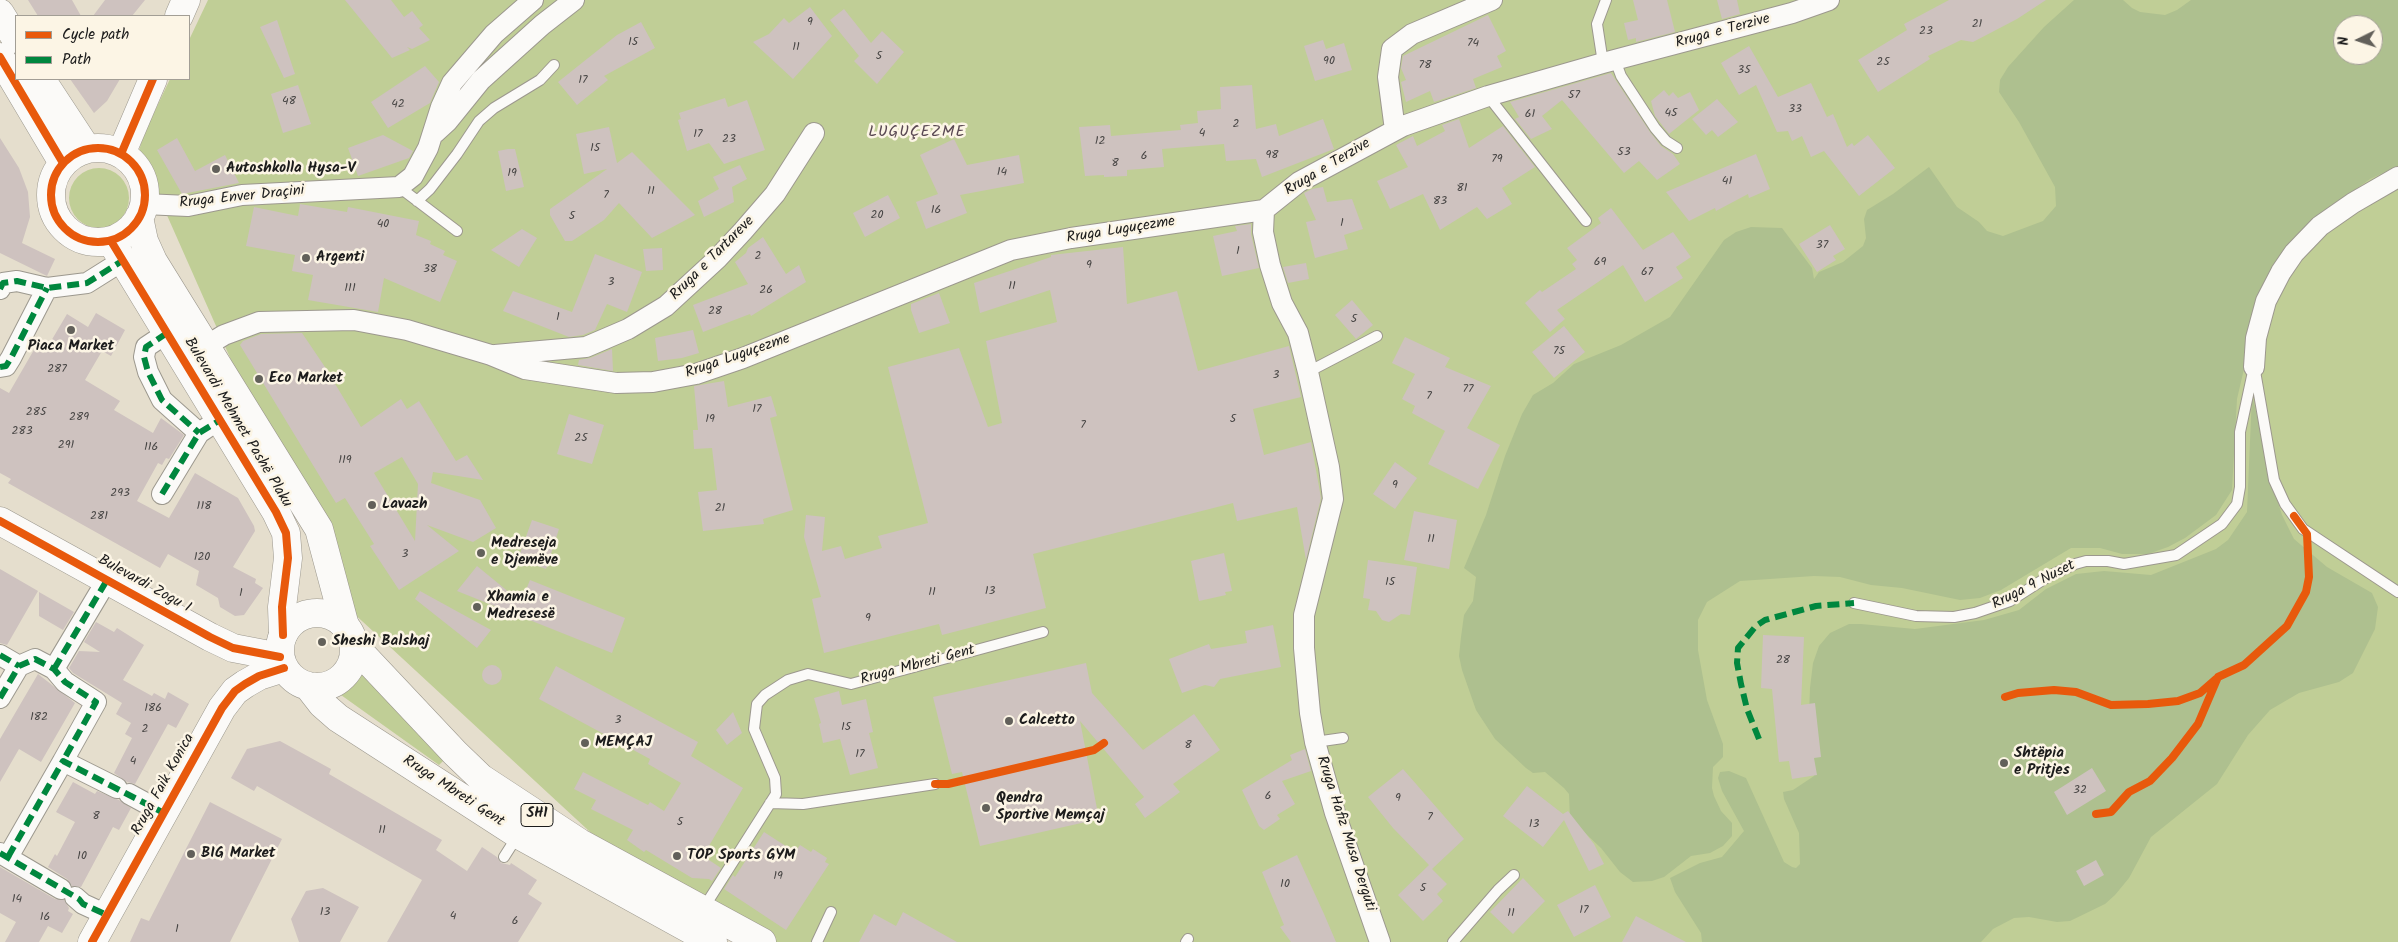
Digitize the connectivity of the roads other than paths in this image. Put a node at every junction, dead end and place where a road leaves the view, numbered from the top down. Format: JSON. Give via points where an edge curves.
{"nodes":[{"id":1,"x":186,"y":0,"type":"edge"},
{"id":2,"x":533,"y":0,"type":"edge"},
{"id":3,"x":574,"y":0,"type":"edge"},
{"id":4,"x":1492,"y":0,"type":"edge"},
{"id":5,"x":1606,"y":0,"type":"edge"},
{"id":6,"x":1829,"y":0,"type":"edge"},
{"id":7,"x":0,"y":13,"type":"edge"},
{"id":8,"x":179,"y":15,"type":"edge"},
{"id":9,"x":15,"y":37,"type":"edge"},
{"id":10,"x":0,"y":57,"type":"edge"},
{"id":11,"x":1609,"y":62,"type":"junction"},
{"id":12,"x":554,"y":65,"type":"dead end"},
{"id":13,"x":42,"y":80,"type":"edge"},
{"id":14,"x":153,"y":80,"type":"edge"},
{"id":15,"x":1488,"y":96,"type":"junction"},
{"id":16,"x":1395,"y":130,"type":"junction"},
{"id":17,"x":814,"y":133,"type":"dead end"},
{"id":18,"x":432,"y":136,"type":"junction"},
{"id":19,"x":1677,"y":148,"type":"dead end"},
{"id":20,"x":87,"y":149,"type":"junction"},
{"id":21,"x":121,"y":154,"type":"junction"},
{"id":22,"x":63,"y":163,"type":"junction"},
{"id":23,"x":2398,"y":177,"type":"edge"},
{"id":24,"x":399,"y":187,"type":"junction"},
{"id":25,"x":418,"y":201,"type":"junction"},
{"id":26,"x":1264,"y":210,"type":"junction"},
{"id":27,"x":142,"y":211,"type":"junction"},
{"id":28,"x":1586,"y":221,"type":"dead end"},
{"id":29,"x":457,"y":231,"type":"dead end"},
{"id":30,"x":117,"y":251,"type":"junction"},
{"id":31,"x":47,"y":288,"type":"junction"},
{"id":32,"x":0,"y":289,"type":"edge"},
{"id":33,"x":167,"y":333,"type":"junction"},
{"id":34,"x":218,"y":334,"type":"junction"},
{"id":35,"x":1378,"y":336,"type":"dead end"},
{"id":36,"x":491,"y":355,"type":"junction"},
{"id":37,"x":0,"y":367,"type":"edge"},
{"id":38,"x":2254,"y":367,"type":"junction"},
{"id":39,"x":1308,"y":372,"type":"junction"},
{"id":40,"x":209,"y":426,"type":"junction"},
{"id":41,"x":162,"y":494,"type":"dead end"},
{"id":42,"x":0,"y":521,"type":"edge"},
{"id":43,"x":107,"y":580,"type":"junction"},
{"id":44,"x":2398,"y":592,"type":"edge"},
{"id":45,"x":1854,"y":603,"type":"dead end"},
{"id":46,"x":348,"y":632,"type":"junction"},
{"id":47,"x":1043,"y":632,"type":"dead end"},
{"id":48,"x":282,"y":653,"type":"junction"},
{"id":49,"x":0,"y":655,"type":"edge"},
{"id":50,"x":19,"y":666,"type":"junction"},
{"id":51,"x":60,"y":676,"type":"junction"},
{"id":52,"x":308,"y":686,"type":"junction"},
{"id":53,"x":0,"y":698,"type":"edge"},
{"id":54,"x":1343,"y":738,"type":"dead end"},
{"id":55,"x":1315,"y":742,"type":"junction"},
{"id":56,"x":63,"y":761,"type":"junction"},
{"id":57,"x":935,"y":784,"type":"dead end"},
{"id":58,"x":770,"y":803,"type":"junction"},
{"id":59,"x":164,"y":813,"type":"junction"},
{"id":60,"x":519,"y":835,"type":"junction"},
{"id":61,"x":4,"y":855,"type":"edge"},
{"id":62,"x":504,"y":857,"type":"dead end"},
{"id":63,"x":1514,"y":874,"type":"dead end"},
{"id":64,"x":703,"y":910,"type":"junction"},
{"id":65,"x":831,"y":912,"type":"dead end"},
{"id":66,"x":101,"y":931,"type":"edge"},
{"id":67,"x":713,"y":942,"type":"edge"},
{"id":68,"x":762,"y":942,"type":"edge"},
{"id":69,"x":818,"y":942,"type":"edge"},
{"id":70,"x":1380,"y":942,"type":"edge"},
{"id":71,"x":1453,"y":942,"type":"edge"}],
"edges":[{"from":1,"to":8,"type":"main road"},
{"from":2,"to":18,"type":"street","via":[[494,34],[452,83],[440,107]]},
{"from":3,"to":18,"type":"street","via":[[481,80]]},
{"from":4,"to":16,"type":"street","via":[[1412,34],[1392,49],[1388,77]]},
{"from":5,"to":11,"type":"lane","via":[[1597,24]]},
{"from":6,"to":11,"type":"street","name":"Rruga e Terzive","via":[[1792,14]]},
{"from":7,"to":9,"type":"main road"},
{"from":10,"to":22,"type":"main road"},
{"from":11,"to":15,"type":"street","name":"Rruga e Terzive"},
{"from":11,"to":19,"type":"lane","via":[[1655,128]]},
{"from":12,"to":25,"type":"lane","via":[[540,80],[478,121]]},
{"from":13,"to":20,"type":"main road"},
{"from":14,"to":21,"type":"main road"},
{"from":15,"to":16,"type":"street","name":"Rruga e Terzive"},
{"from":15,"to":28,"type":"lane"},
{"from":16,"to":26,"type":"street","name":"Rruga e Terzive","via":[[1299,182]]},
{"from":17,"to":36,"type":"street","name":"Rruga e Tartareve","via":[[774,194],[743,231],[717,260],[666,306],[628,329],[586,347]]},
{"from":18,"to":24,"type":"street","via":[[413,176]]},
{"from":20,"to":21,"type":"main road"},
{"from":20,"to":22,"type":"main road"},
{"from":21,"to":27,"type":"main road","name":"Bulevardi Mehmet Pashë Plaku","via":[[140,175],[144,189]]},
{"from":22,"to":30,"type":"main road","via":[[51,190],[57,220],[67,232]]},
{"from":23,"to":38,"type":"street","name":"Rruga 9 Nuset","via":[[2320,226],[2294,253],[2266,302],[2256,338]]},
{"from":24,"to":25,"type":"lane"},
{"from":24,"to":27,"type":"street","name":"Rruga Enver Draçini","via":[[242,195]]},
{"from":25,"to":29,"type":"lane"},
{"from":26,"to":36,"type":"street","name":"Rruga Luguçezme","via":[[1011,250],[743,358],[687,376],[653,382],[616,383],[525,368]]},
{"from":26,"to":39,"type":"street","name":"Rruga Hafiz Musa Derguti","via":[[1263,232],[1270,265],[1282,303],[1298,333]]},
{"from":27,"to":30,"type":"main road","via":[[122,236]]},
{"from":27,"to":34,"type":"main road","name":"Bulevardi Mehmet Pashë Plaku","via":[[142,232],[150,256]]},
{"from":30,"to":31,"type":"street","via":[[87,283]]},
{"from":30,"to":33,"type":"main road","name":"Bulevardi Mehmet Pashë Plaku"},
{"from":31,"to":32,"type":"street","via":[[17,281],[3,282]]},
{"from":31,"to":37,"type":"street","via":[[11,358],[6,366]]},
{"from":33,"to":40,"type":"main road","name":"Bulevardi Mehmet Pashë Plaku"},
{"from":33,"to":40,"type":"street","name":"Bulevardi Mehmet Pashë Plaku","via":[[146,347],[144,357],[148,372],[162,400]]},
{"from":34,"to":36,"type":"street","name":"Rruga Luguçezme","via":[[259,322],[354,320],[407,330]]},
{"from":34,"to":46,"type":"main road","name":"Bulevardi Mehmet Pashë Plaku","via":[[319,529]]},
{"from":35,"to":39,"type":"lane"},
{"from":38,"to":44,"type":"lane","name":"Rruga 9 Nuset","via":[[2274,480],[2285,504],[2304,529]]},
{"from":38,"to":45,"type":"lane","name":"Rruga 9 Nuset","via":[[2240,432],[2237,504],[2222,524],[2176,555],[2124,564],[2086,561],[2075,564],[2010,601],[1954,617],[1916,616]]},
{"from":39,"to":55,"type":"street","name":"Rruga Hafiz Musa Derguti","via":[[1333,499],[1304,615],[1308,694]]},
{"from":40,"to":41,"type":"street"},
{"from":40,"to":48,"type":"main road","name":"Bulevardi Mehmet Pashë Plaku","via":[[276,512],[286,533],[288,558],[282,607]]},
{"from":42,"to":43,"type":"main road","name":"Bulevardi Zogu I"},
{"from":43,"to":48,"type":"main road","name":"Bulevardi Zogu I","via":[[233,648]]},
{"from":43,"to":51,"type":"street","name":"Bulevardi Zogu I"},
{"from":46,"to":48,"type":"main road","via":[[335,618],[311,613],[290,625]]},
{"from":46,"to":52,"type":"main road","via":[[352,660],[344,675],[330,685]]},
{"from":46,"to":64,"type":"main road","name":"Rruga Mbreti Gent","number":"SH1","via":[[358,650],[481,778],[580,843]]},
{"from":47,"to":58,"type":"lane","name":"Rruga Mbreti Gent","via":[[851,684],[808,674],[788,680],[757,704],[754,728],[775,778],[776,794]]},
{"from":48,"to":52,"type":"main road","via":[[290,676]]},
{"from":48,"to":59,"type":"main road","name":"Rruga Faik Konica","via":[[259,676],[235,691],[222,708]]},
{"from":49,"to":50,"type":"street"},
{"from":50,"to":51,"type":"street","via":[[35,659]]},
{"from":50,"to":53,"type":"street"},
{"from":51,"to":56,"type":"street","name":"Rruga Faik Konica","via":[[96,702]]},
{"from":52,"to":60,"type":"main road","name":"Rruga Mbreti Gent","number":"SH1","via":[[338,718]]},
{"from":54,"to":55,"type":"lane"},
{"from":55,"to":70,"type":"street","name":"Rruga Hafiz Musa Derguti","via":[[1335,813]]},
{"from":56,"to":59,"type":"street","name":"Rruga Faik Konica"},
{"from":56,"to":61,"type":"street","name":"Rruga Faik Konica"},
{"from":57,"to":58,"type":"lane","via":[[803,804]]},
{"from":58,"to":64,"type":"lane","name":"Rruga Mbreti Gent"},
{"from":59,"to":66,"type":"main road","name":"Rruga Faik Konica"},
{"from":60,"to":62,"type":"lane"},
{"from":60,"to":67,"type":"main road","name":"Rruga Mbreti Gent","number":"SH1"},
{"from":61,"to":66,"type":"street","name":"Rruga Faik Konica","via":[[83,904]]},
{"from":63,"to":71,"type":"lane"},
{"from":64,"to":68,"type":"main road","name":"Rruga Mbreti Gent","number":"SH1"},
{"from":65,"to":69,"type":"lane"}]}
